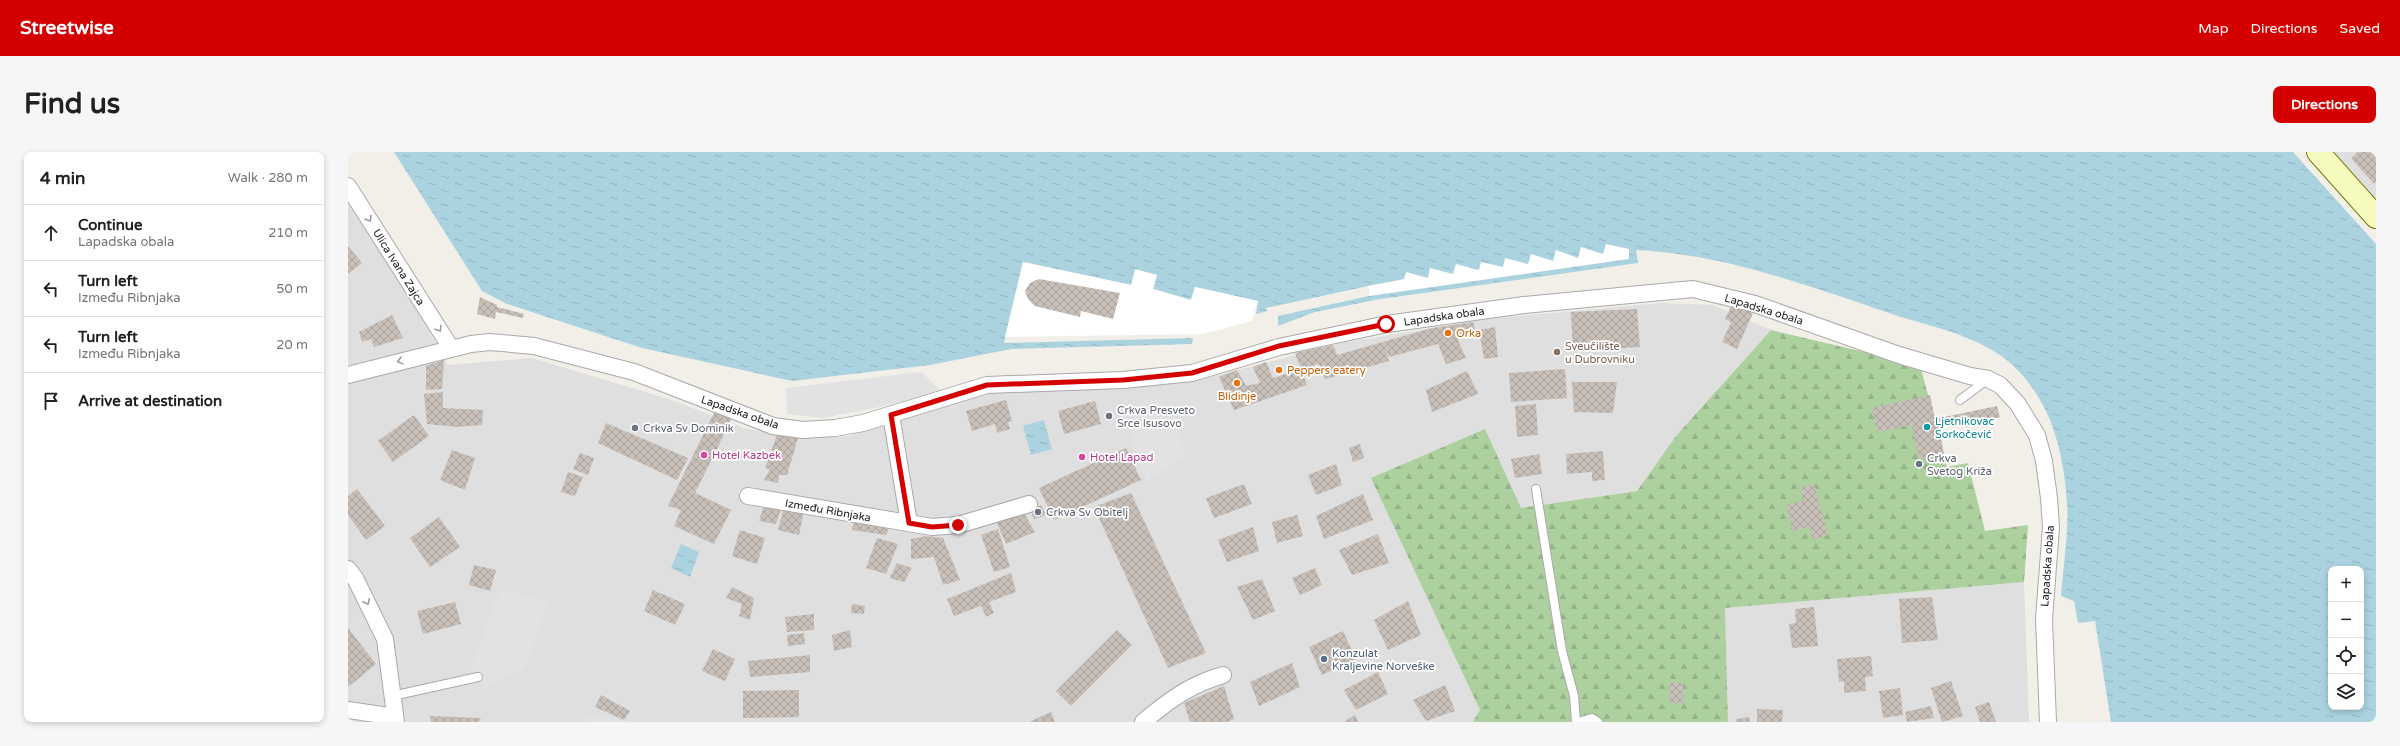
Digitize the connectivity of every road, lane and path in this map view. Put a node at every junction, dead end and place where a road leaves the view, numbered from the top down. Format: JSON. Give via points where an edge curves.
{"nodes":[{"id":1,"x":2318,"y":152,"type":"edge"},
{"id":2,"x":348,"y":186,"type":"edge"},
{"id":3,"x":2376,"y":217,"type":"edge"},
{"id":4,"x":451,"y":348,"type":"junction"},
{"id":5,"x":348,"y":375,"type":"edge"},
{"id":6,"x":1988,"y":379,"type":"junction"},
{"id":7,"x":1960,"y":400,"type":"dead end"},
{"id":8,"x":891,"y":415,"type":"junction"},
{"id":9,"x":1536,"y":489,"type":"dead end"},
{"id":10,"x":748,"y":496,"type":"dead end"},
{"id":11,"x":1029,"y":504,"type":"dead end"},
{"id":12,"x":909,"y":523,"type":"junction"},
{"id":13,"x":348,"y":569,"type":"edge"},
{"id":14,"x":1223,"y":674,"type":"dead end"},
{"id":15,"x":478,"y":677,"type":"dead end"},
{"id":16,"x":392,"y":696,"type":"junction"},
{"id":17,"x":348,"y":710,"type":"edge"},
{"id":18,"x":395,"y":720,"type":"edge"},
{"id":19,"x":1143,"y":722,"type":"edge"},
{"id":20,"x":1577,"y":722,"type":"edge"},
{"id":21,"x":1598,"y":722,"type":"edge"},
{"id":22,"x":2048,"y":722,"type":"edge"}],
"edges":[{"from":1,"to":3,"type":"main road"},
{"from":2,"to":4,"type":"street","name":"Ulica Ivana Zajca","one_way":true},
{"from":4,"to":5,"type":"street","name":"Lapadska obala","one_way":true},
{"from":4,"to":8,"type":"street","name":"Lapadska obala","via":[[490,342],[534,346],[634,372],[773,426],[803,430],[835,428]]},
{"from":6,"to":7,"type":"lane"},
{"from":6,"to":8,"type":"street","name":"Lapadska obala","via":[[1899,355],[1755,304],[1693,289],[1524,305],[1386,324],[1279,346],[1184,374],[1123,380],[987,385]]},
{"from":6,"to":22,"type":"street","name":"Lapadska obala","via":[[2000,385],[2030,421],[2044,461],[2051,527],[2044,619]]},
{"from":8,"to":12,"type":"street"},
{"from":9,"to":20,"type":"lane","via":[[1562,651],[1574,696]]},
{"from":10,"to":12,"type":"street","name":"Između Ribnjaka"},
{"from":11,"to":12,"type":"street","name":"Između Ribnjaka","via":[[958,525],[932,527]]},
{"from":13,"to":16,"type":"street","one_way":true,"via":[[385,639]]},
{"from":14,"to":19,"type":"street","via":[[1201,681],[1173,697]]},
{"from":15,"to":16,"type":"lane"},
{"from":16,"to":18,"type":"street"},
{"from":17,"to":18,"type":"street"},
{"from":20,"to":21,"type":"lane","via":[[1592,718]]}]}
